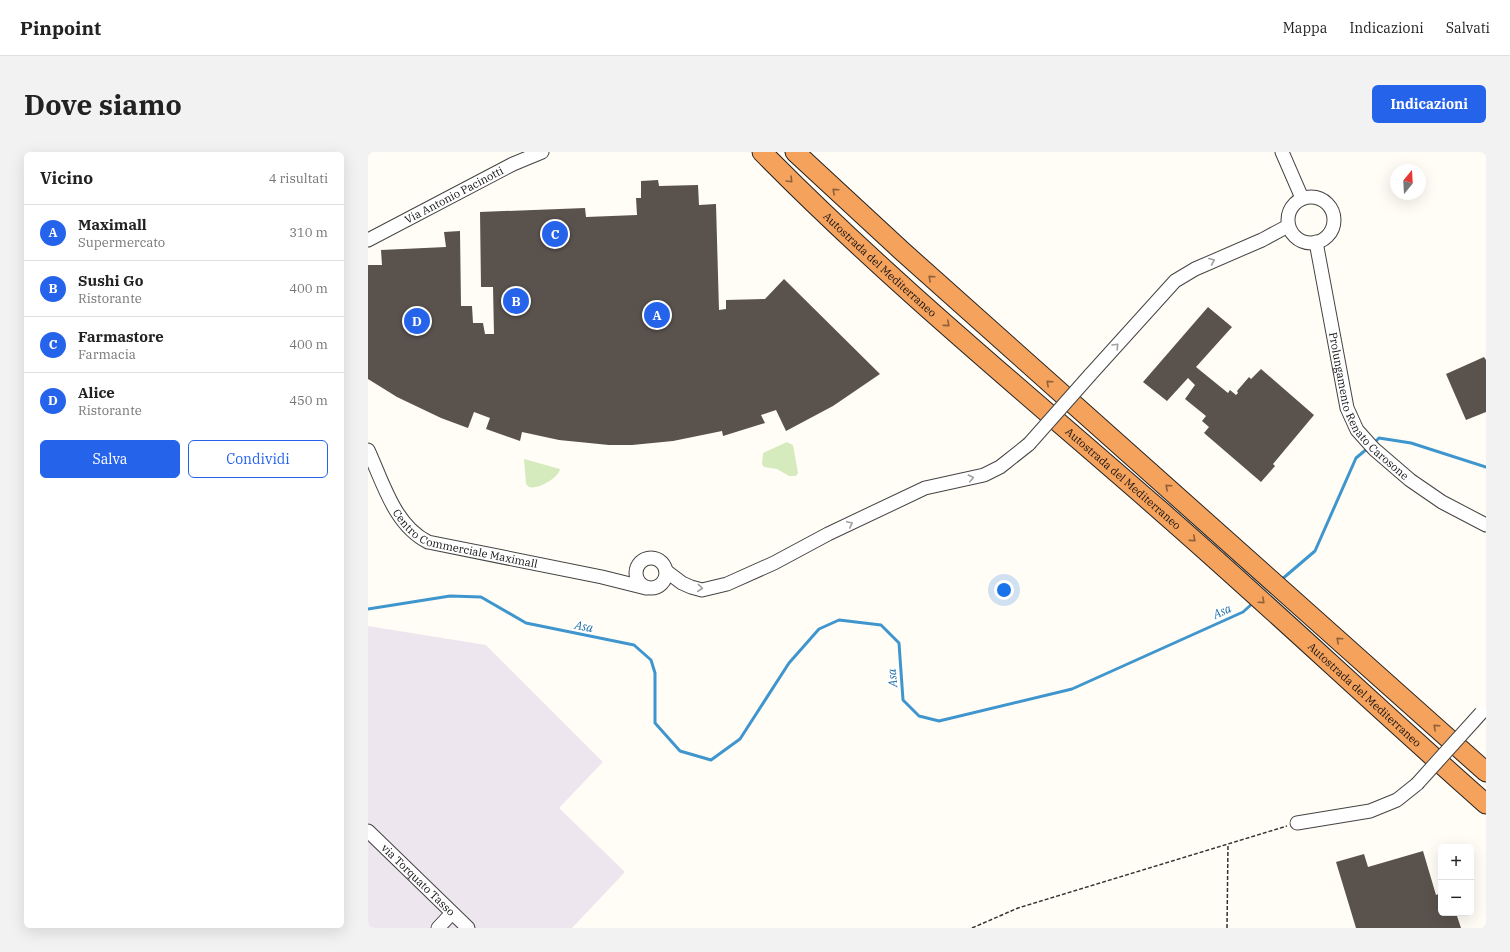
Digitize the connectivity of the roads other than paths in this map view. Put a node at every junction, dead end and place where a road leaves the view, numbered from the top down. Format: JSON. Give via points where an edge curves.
{"nodes":[{"id":1,"x":542,"y":152,"type":"edge"},
{"id":2,"x":762,"y":152,"type":"edge"},
{"id":3,"x":795,"y":152,"type":"edge"},
{"id":4,"x":1282,"y":152,"type":"edge"},
{"id":5,"x":1302,"y":198,"type":"junction"},
{"id":6,"x":1288,"y":226,"type":"junction"},
{"id":7,"x":368,"y":240,"type":"edge"},
{"id":8,"x":1316,"y":242,"type":"junction"},
{"id":9,"x":368,"y":450,"type":"edge"},
{"id":10,"x":1486,"y":525,"type":"edge"},
{"id":11,"x":636,"y":568,"type":"junction"},
{"id":12,"x":666,"y":571,"type":"junction"},
{"id":13,"x":602,"y":577,"type":"junction"},
{"id":14,"x":646,"y":588,"type":"junction"},
{"id":15,"x":1484,"y":711,"type":"edge"},
{"id":16,"x":1448,"y":770,"type":"junction"},
{"id":17,"x":1486,"y":772,"type":"edge"},
{"id":18,"x":1486,"y":804,"type":"edge"},
{"id":19,"x":1486,"y":814,"type":"edge"},
{"id":20,"x":1297,"y":823,"type":"road end"},
{"id":21,"x":368,"y":831,"type":"edge"},
{"id":22,"x":452,"y":914,"type":"junction"},
{"id":23,"x":438,"y":928,"type":"edge"},
{"id":24,"x":468,"y":928,"type":"edge"}],
"edges":[{"from":1,"to":7,"type":"street","name":"Via Antonio Pacinotti","via":[[513,164]]},
{"from":2,"to":16,"type":"highway","name":"Autostrada del Mediterraneo","one_way":true,"via":[[884,269],[1233,574]]},
{"from":17,"to":3,"type":"highway","name":"Autostrada del Mediterraneo","one_way":true,"via":[[896,246]]},
{"from":4,"to":5,"type":"street"},
{"from":5,"to":6,"type":"street","via":[[1296,201],[1288,213]]},
{"from":5,"to":8,"type":"street","via":[[1317,198],[1329,206],[1333,213],[1332,228],[1323,240]]},
{"from":6,"to":8,"type":"street","via":[[1302,241]]},
{"from":12,"to":6,"type":"street","one_way":true,"bridge":true,"via":[[682,583],[702,590],[727,584],[925,488],[984,475],[1000,468],[1029,444],[1175,281],[1195,268],[1262,240]]},
{"from":8,"to":10,"type":"street","name":"Prolungamento Renato Carosone","via":[[1347,408],[1357,430],[1374,449],[1410,480],[1442,502]]},
{"from":9,"to":13,"type":"street","name":"Centro Commerciale Maximall","via":[[395,508],[415,535],[428,542],[448,547]]},
{"from":11,"to":12,"type":"street","via":[[642,560],[652,558],[661,562]]},
{"from":11,"to":13,"type":"street","name":"Centro Commerciale Maximall","via":[[623,574]]},
{"from":11,"to":14,"type":"street","via":[[638,582]]},
{"from":12,"to":14,"type":"street","via":[[660,585]]},
{"from":13,"to":14,"type":"street","name":"Centro Commerciale Maximall"},
{"from":15,"to":20,"type":"street","bridge":true,"via":[[1417,784],[1397,800],[1370,811]]},
{"from":16,"to":18,"type":"highway","name":"Autostrada del Mediterraneo"},
{"from":16,"to":19,"type":"highway","via":[[1459,789]]},
{"from":21,"to":22,"type":"street","name":"via Torquato Tasso"},
{"from":22,"to":23,"type":"street"},
{"from":22,"to":24,"type":"street","name":"via Torquato Tasso"}]}
